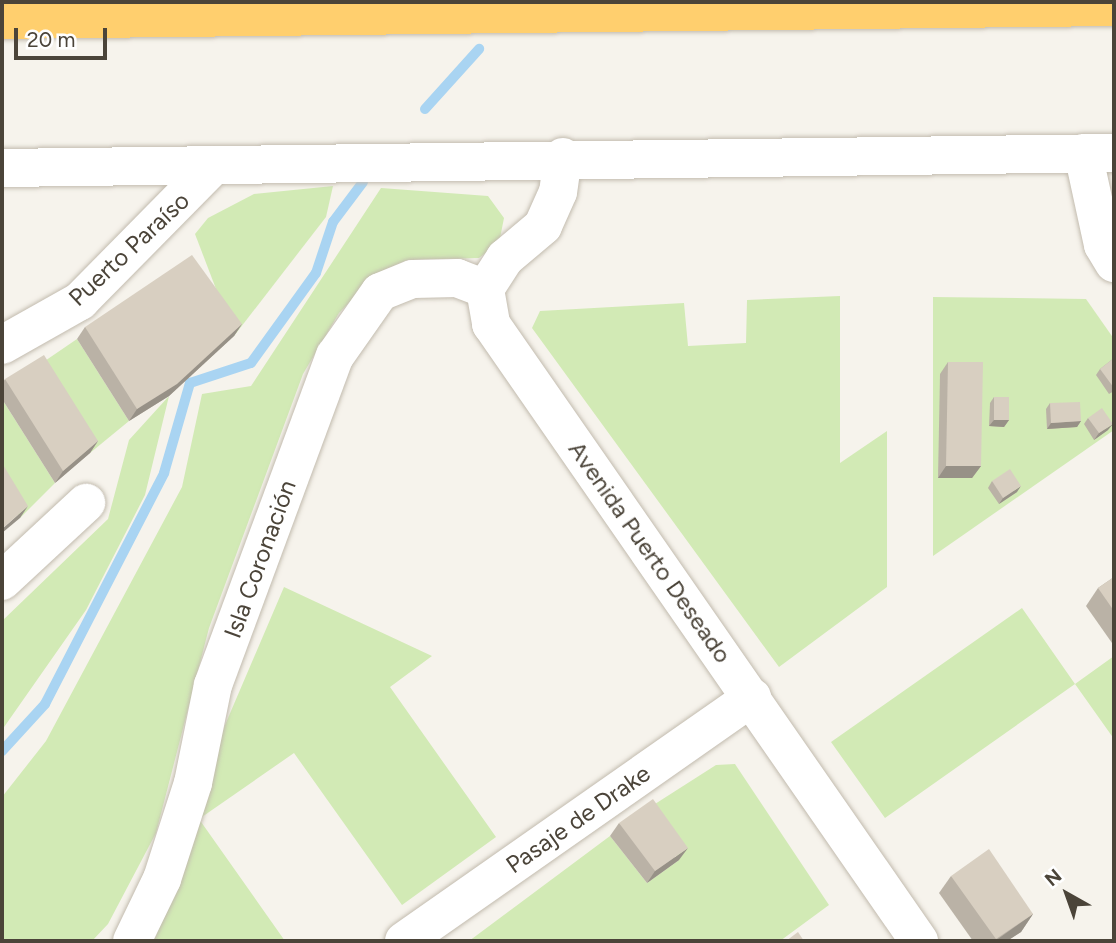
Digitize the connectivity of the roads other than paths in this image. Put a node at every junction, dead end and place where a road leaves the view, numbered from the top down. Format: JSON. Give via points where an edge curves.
{"nodes":[{"id":1,"x":1114,"y":7,"type":"edge"},
{"id":2,"x":2,"y":20,"type":"edge"},
{"id":3,"x":1098,"y":153,"type":"edge"},
{"id":4,"x":563,"y":157,"type":"junction"},
{"id":5,"x":213,"y":166,"type":"junction"},
{"id":6,"x":2,"y":168,"type":"edge"},
{"id":7,"x":1110,"y":251,"type":"edge"},
{"id":8,"x":485,"y":289,"type":"junction"},
{"id":9,"x":2,"y":345,"type":"edge"},
{"id":10,"x":86,"y":503,"type":"dead end"},
{"id":11,"x":2,"y":581,"type":"edge"},
{"id":12,"x":752,"y":697,"type":"junction"},
{"id":13,"x":132,"y":941,"type":"edge"},
{"id":14,"x":404,"y":941,"type":"edge"},
{"id":15,"x":919,"y":941,"type":"edge"}],
"edges":[{"from":1,"to":2,"type":"highway","via":[[415,19]]},
{"from":3,"to":4,"type":"street"},
{"from":3,"to":7,"type":"street"},
{"from":4,"to":5,"type":"street"},
{"from":4,"to":8,"type":"street","via":[[558,192],[542,226],[505,258]]},
{"from":5,"to":6,"type":"street"},
{"from":5,"to":9,"type":"street","name":"Puerto Paraíso","via":[[80,301]]},
{"from":8,"to":12,"type":"street","name":"Avenida Puerto Deseado","via":[[491,324]]},
{"from":8,"to":13,"type":"street","name":"Isla Coronación","via":[[457,278],[413,279],[380,292],[335,356],[214,685],[194,783],[162,879]]},
{"from":10,"to":11,"type":"street"},
{"from":12,"to":14,"type":"street","name":"Pasaje de Drake"},
{"from":12,"to":15,"type":"street","name":"Avenida Puerto Deseado"}]}
